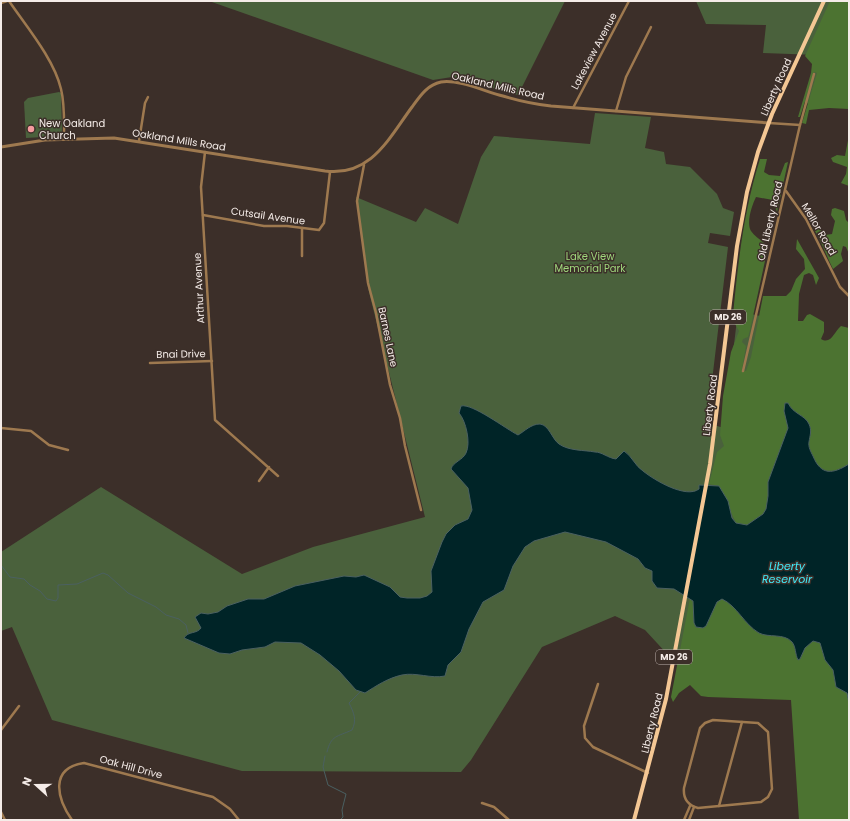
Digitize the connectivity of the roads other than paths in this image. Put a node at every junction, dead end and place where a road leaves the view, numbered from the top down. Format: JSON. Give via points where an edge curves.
{"nodes":[{"id":1,"x":8,"y":1,"type":"edge"},
{"id":2,"x":629,"y":1,"type":"edge"},
{"id":3,"x":824,"y":1,"type":"edge"},
{"id":4,"x":1,"y":3,"type":"edge"},
{"id":5,"x":651,"y":27,"type":"dead end"},
{"id":6,"x":814,"y":74,"type":"dead end"},
{"id":7,"x":148,"y":97,"type":"dead end"},
{"id":8,"x":572,"y":109,"type":"junction"},
{"id":9,"x":616,"y":112,"type":"junction"},
{"id":10,"x":769,"y":123,"type":"junction"},
{"id":11,"x":800,"y":125,"type":"junction"},
{"id":12,"x":64,"y":139,"type":"junction"},
{"id":13,"x":140,"y":141,"type":"junction"},
{"id":14,"x":1,"y":147,"type":"edge"},
{"id":15,"x":205,"y":152,"type":"junction"},
{"id":16,"x":364,"y":165,"type":"junction"},
{"id":17,"x":330,"y":172,"type":"junction"},
{"id":18,"x":785,"y":191,"type":"junction"},
{"id":19,"x":203,"y":215,"type":"junction"},
{"id":20,"x":302,"y":228,"type":"junction"},
{"id":21,"x":302,"y":256,"type":"dead end"},
{"id":22,"x":849,"y":296,"type":"edge"},
{"id":23,"x":150,"y":362,"type":"dead end"},
{"id":24,"x":212,"y":362,"type":"junction"},
{"id":25,"x":743,"y":371,"type":"dead end"},
{"id":26,"x":1,"y":428,"type":"edge"},
{"id":27,"x":68,"y":450,"type":"dead end"},
{"id":28,"x":269,"y":467,"type":"junction"},
{"id":29,"x":278,"y":476,"type":"dead end"},
{"id":30,"x":259,"y":481,"type":"dead end"},
{"id":31,"x":421,"y":510,"type":"dead end"},
{"id":32,"x":598,"y":684,"type":"dead end"},
{"id":33,"x":19,"y":706,"type":"dead end"},
{"id":34,"x":742,"y":722,"type":"junction"},
{"id":35,"x":1,"y":730,"type":"edge"},
{"id":36,"x":648,"y":773,"type":"junction"},
{"id":37,"x":482,"y":803,"type":"dead end"},
{"id":38,"x":690,"y":806,"type":"junction"},
{"id":39,"x":719,"y":806,"type":"junction"},
{"id":40,"x":694,"y":807,"type":"junction"},
{"id":41,"x":1,"y":812,"type":"edge"},
{"id":42,"x":5,"y":820,"type":"edge"},
{"id":43,"x":72,"y":820,"type":"edge"},
{"id":44,"x":239,"y":820,"type":"edge"},
{"id":45,"x":509,"y":820,"type":"edge"},
{"id":46,"x":634,"y":820,"type":"edge"},
{"id":47,"x":684,"y":820,"type":"edge"},
{"id":48,"x":689,"y":820,"type":"edge"}],
"edges":[{"from":1,"to":4,"type":"street"},
{"from":1,"to":12,"type":"street","via":[[40,47],[59,81],[63,103]]},
{"from":2,"to":8,"type":"street","name":"Lakeview Avenue"},
{"from":3,"to":10,"type":"main road","name":"Liberty Road","number":"MD 26"},
{"from":5,"to":9,"type":"street","via":[[628,72]]},
{"from":6,"to":11,"type":"street","name":"Old Liberty Road"},
{"from":7,"to":13,"type":"street"},
{"from":8,"to":9,"type":"street","name":"Oakland Mills Road"},
{"from":8,"to":16,"type":"street","name":"Oakland Mills Road","via":[[527,102],[456,82],[438,83],[423,93],[380,151]]},
{"from":9,"to":10,"type":"street","name":"Oakland Mills Road"},
{"from":10,"to":11,"type":"street","name":"Oakland Mills Road"},
{"from":10,"to":36,"type":"main road","name":"Liberty Road","number":"MD 26","via":[[750,181],[740,224],[710,464],[666,699]]},
{"from":11,"to":18,"type":"street","name":"Old Liberty Road"},
{"from":12,"to":13,"type":"street","name":"Oakland Mills Road","via":[[110,137]]},
{"from":12,"to":14,"type":"street","name":"Oakland Mills Road"},
{"from":13,"to":15,"type":"street","name":"Oakland Mills Road"},
{"from":15,"to":17,"type":"street","name":"Oakland Mills Road"},
{"from":15,"to":19,"type":"street","name":"Arthur Avenue","via":[[201,181]]},
{"from":16,"to":17,"type":"street","name":"Oakland Mills Road","via":[[346,171]]},
{"from":16,"to":31,"type":"street","name":"Barnes Lane","via":[[357,200],[369,289]]},
{"from":17,"to":20,"type":"street","name":"Cutsail Avenue","via":[[322,227],[317,230]]},
{"from":18,"to":22,"type":"street","name":"Mellor Road","via":[[806,219],[840,287]]},
{"from":18,"to":25,"type":"street","name":"Old Liberty Road"},
{"from":19,"to":20,"type":"street","name":"Cutsail Avenue","via":[[264,226]]},
{"from":19,"to":24,"type":"street","name":"Arthur Avenue"},
{"from":20,"to":21,"type":"street"},
{"from":23,"to":24,"type":"street","name":"Bnai Drive"},
{"from":24,"to":28,"type":"street","name":"Arthur Avenue","via":[[215,420]]},
{"from":26,"to":27,"type":"street","via":[[31,431],[49,445]]},
{"from":28,"to":29,"type":"street"},
{"from":28,"to":30,"type":"street"},
{"from":32,"to":36,"type":"street","via":[[584,726],[585,738],[594,746]]},
{"from":33,"to":35,"type":"street"},
{"from":34,"to":38,"type":"street","via":[[712,720],[700,728],[684,788],[684,797]]},
{"from":34,"to":39,"type":"street"},
{"from":34,"to":39,"type":"street","via":[[758,723],[768,732],[772,789],[768,797],[761,802]]},
{"from":36,"to":46,"type":"main road","name":"Liberty Road","number":"MD 26"},
{"from":37,"to":45,"type":"street","via":[[494,807]]},
{"from":38,"to":40,"type":"street"},
{"from":38,"to":47,"type":"street"},
{"from":39,"to":40,"type":"street"},
{"from":40,"to":48,"type":"street"},
{"from":41,"to":42,"type":"street"},
{"from":43,"to":44,"type":"street","name":"Oak Hill Drive","via":[[62,802],[59,782],[70,768],[84,763],[213,797],[230,809]]}]}
